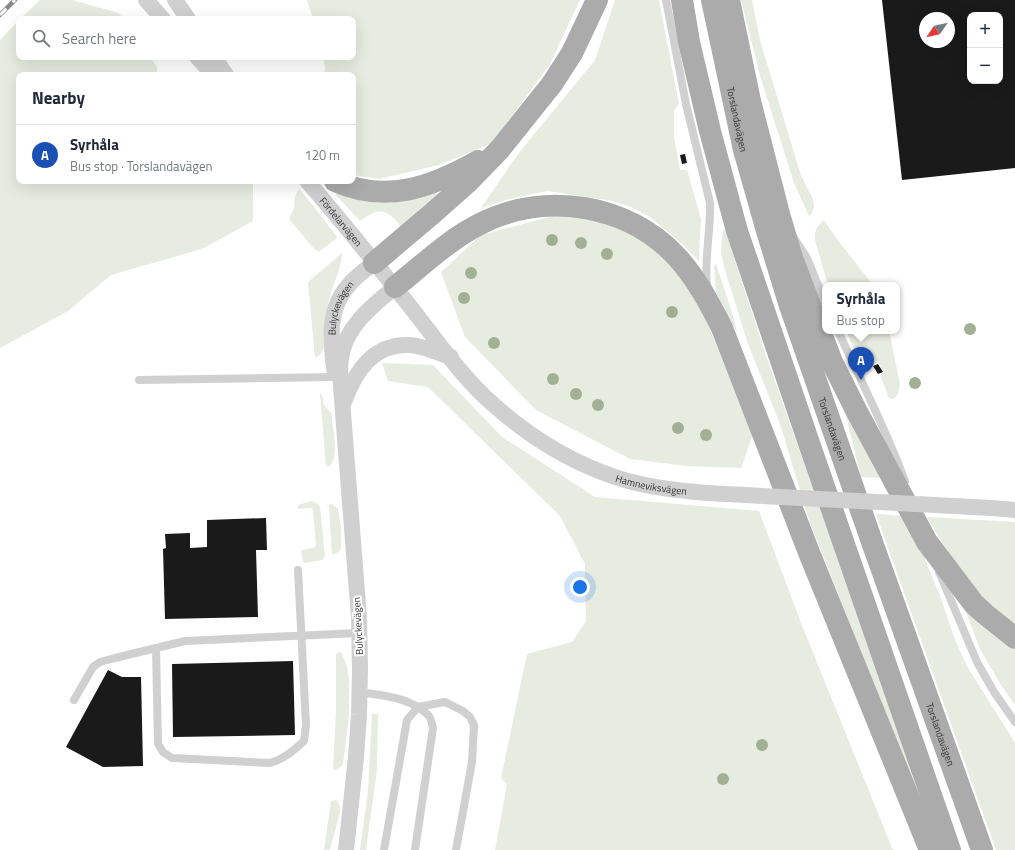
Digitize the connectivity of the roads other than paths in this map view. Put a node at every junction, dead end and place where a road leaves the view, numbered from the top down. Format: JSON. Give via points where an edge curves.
{"nodes":[{"id":1,"x":146,"y":0,"type":"edge"},
{"id":2,"x":175,"y":0,"type":"edge"},
{"id":3,"x":597,"y":0,"type":"edge"},
{"id":4,"x":666,"y":0,"type":"edge"},
{"id":5,"x":682,"y":0,"type":"edge"},
{"id":6,"x":712,"y":0,"type":"edge"},
{"id":7,"x":729,"y":0,"type":"edge"},
{"id":8,"x":160,"y":16,"type":"edge"},
{"id":9,"x":186,"y":16,"type":"edge"},
{"id":10,"x":200,"y":60,"type":"edge"},
{"id":11,"x":216,"y":60,"type":"edge"},
{"id":12,"x":210,"y":72,"type":"edge"},
{"id":13,"x":224,"y":72,"type":"edge"},
{"id":14,"x":500,"y":149,"type":"junction"},
{"id":15,"x":310,"y":184,"type":"edge"},
{"id":16,"x":344,"y":184,"type":"edge"},
{"id":17,"x":779,"y":214,"type":"junction"},
{"id":18,"x":374,"y":263,"type":"junction"},
{"id":19,"x":395,"y":287,"type":"junction"},
{"id":20,"x":822,"y":294,"type":"edge"},
{"id":21,"x":708,"y":299,"type":"junction"},
{"id":22,"x":839,"y":334,"type":"edge"},
{"id":23,"x":451,"y":357,"type":"junction"},
{"id":24,"x":139,"y":380,"type":"dead end"},
{"id":25,"x":338,"y":382,"type":"junction"},
{"id":26,"x":343,"y":403,"type":"junction"},
{"id":27,"x":1015,"y":510,"type":"edge"},
{"id":28,"x":927,"y":542,"type":"junction"},
{"id":29,"x":298,"y":570,"type":"dead end"},
{"id":30,"x":359,"y":633,"type":"junction"},
{"id":31,"x":302,"y":635,"type":"junction"},
{"id":32,"x":1015,"y":638,"type":"edge"},
{"id":33,"x":156,"y":648,"type":"junction"},
{"id":34,"x":360,"y":692,"type":"junction"},
{"id":35,"x":74,"y":700,"type":"dead end"},
{"id":36,"x":418,"y":707,"type":"junction"},
{"id":37,"x":1015,"y":722,"type":"edge"},
{"id":38,"x":346,"y":850,"type":"edge"},
{"id":39,"x":384,"y":850,"type":"edge"},
{"id":40,"x":415,"y":850,"type":"edge"},
{"id":41,"x":456,"y":850,"type":"edge"},
{"id":42,"x":930,"y":850,"type":"edge"},
{"id":43,"x":950,"y":850,"type":"edge"},
{"id":44,"x":982,"y":850,"type":"edge"}],
"edges":[{"from":1,"to":8,"type":"street"},
{"from":2,"to":9,"type":"street"},
{"from":3,"to":14,"type":"main road","via":[[572,52],[552,84]]},
{"from":4,"to":21,"type":"lane","via":[[686,104],[710,203],[711,219],[706,264]]},
{"from":5,"to":43,"type":"main road","via":[[710,131],[737,231]]},
{"from":6,"to":44,"type":"main road","name":"Torslandavägen","via":[[744,150],[788,299]]},
{"from":7,"to":17,"type":"main road","via":[[750,101]]},
{"from":10,"to":12,"type":"street"},
{"from":11,"to":13,"type":"street"},
{"from":14,"to":16,"type":"main road","via":[[454,175],[427,185],[378,193]]},
{"from":14,"to":18,"type":"main road","via":[[468,182]]},
{"from":15,"to":18,"type":"street","name":"Fördelarvägen","via":[[344,223]]},
{"from":17,"to":20,"type":"lane","via":[[808,258]]},
{"from":17,"to":28,"type":"main road","via":[[792,258],[832,362]]},
{"from":18,"to":19,"type":"street","name":"Hamneviksvägen"},
{"from":18,"to":25,"type":"street","name":"Bulyckevägen","via":[[354,279],[339,299],[332,320],[331,331]]},
{"from":19,"to":21,"type":"main road","via":[[450,242],[482,223],[513,210],[562,205],[607,212],[647,232],[676,256],[692,274]]},
{"from":19,"to":23,"type":"street","name":"Hamneviksvägen"},
{"from":19,"to":25,"type":"street","name":"Bulyckevägen","via":[[356,324],[340,359]]},
{"from":21,"to":42,"type":"main road","via":[[722,328],[810,555]]},
{"from":22,"to":28,"type":"lane","via":[[897,458]]},
{"from":23,"to":26,"type":"street","name":"Bulyckevägen","via":[[411,345],[388,347],[375,353],[365,363],[355,377]]},
{"from":23,"to":27,"type":"street","name":"Hamneviksvägen","bridge":true,"via":[[470,381],[520,426],[577,462],[615,477],[664,488],[707,493]]},
{"from":24,"to":25,"type":"lane"},
{"from":25,"to":26,"type":"street","name":"Bulyckevägen"},
{"from":26,"to":30,"type":"street","name":"Bulyckevägen"},
{"from":28,"to":32,"type":"main road","via":[[974,604]]},
{"from":28,"to":37,"type":"lane","via":[[976,662]]},
{"from":29,"to":31,"type":"lane"},
{"from":30,"to":31,"type":"lane"},
{"from":30,"to":34,"type":"street","name":"Bulyckevägen"},
{"from":31,"to":33,"type":"lane","via":[[185,641]]},
{"from":31,"to":33,"type":"lane","via":[[306,725],[304,741],[278,761],[270,763],[172,758],[163,752],[158,744]]},
{"from":33,"to":35,"type":"lane","via":[[100,662],[93,667]]},
{"from":34,"to":36,"type":"lane","via":[[403,700]]},
{"from":34,"to":38,"type":"street","name":"Bulyckevägen","via":[[354,787]]},
{"from":36,"to":39,"type":"lane","via":[[404,728]]},
{"from":36,"to":40,"type":"lane","via":[[430,717],[433,728]]},
{"from":36,"to":41,"type":"lane","via":[[446,702],[463,711],[474,725],[472,762]]}]}
